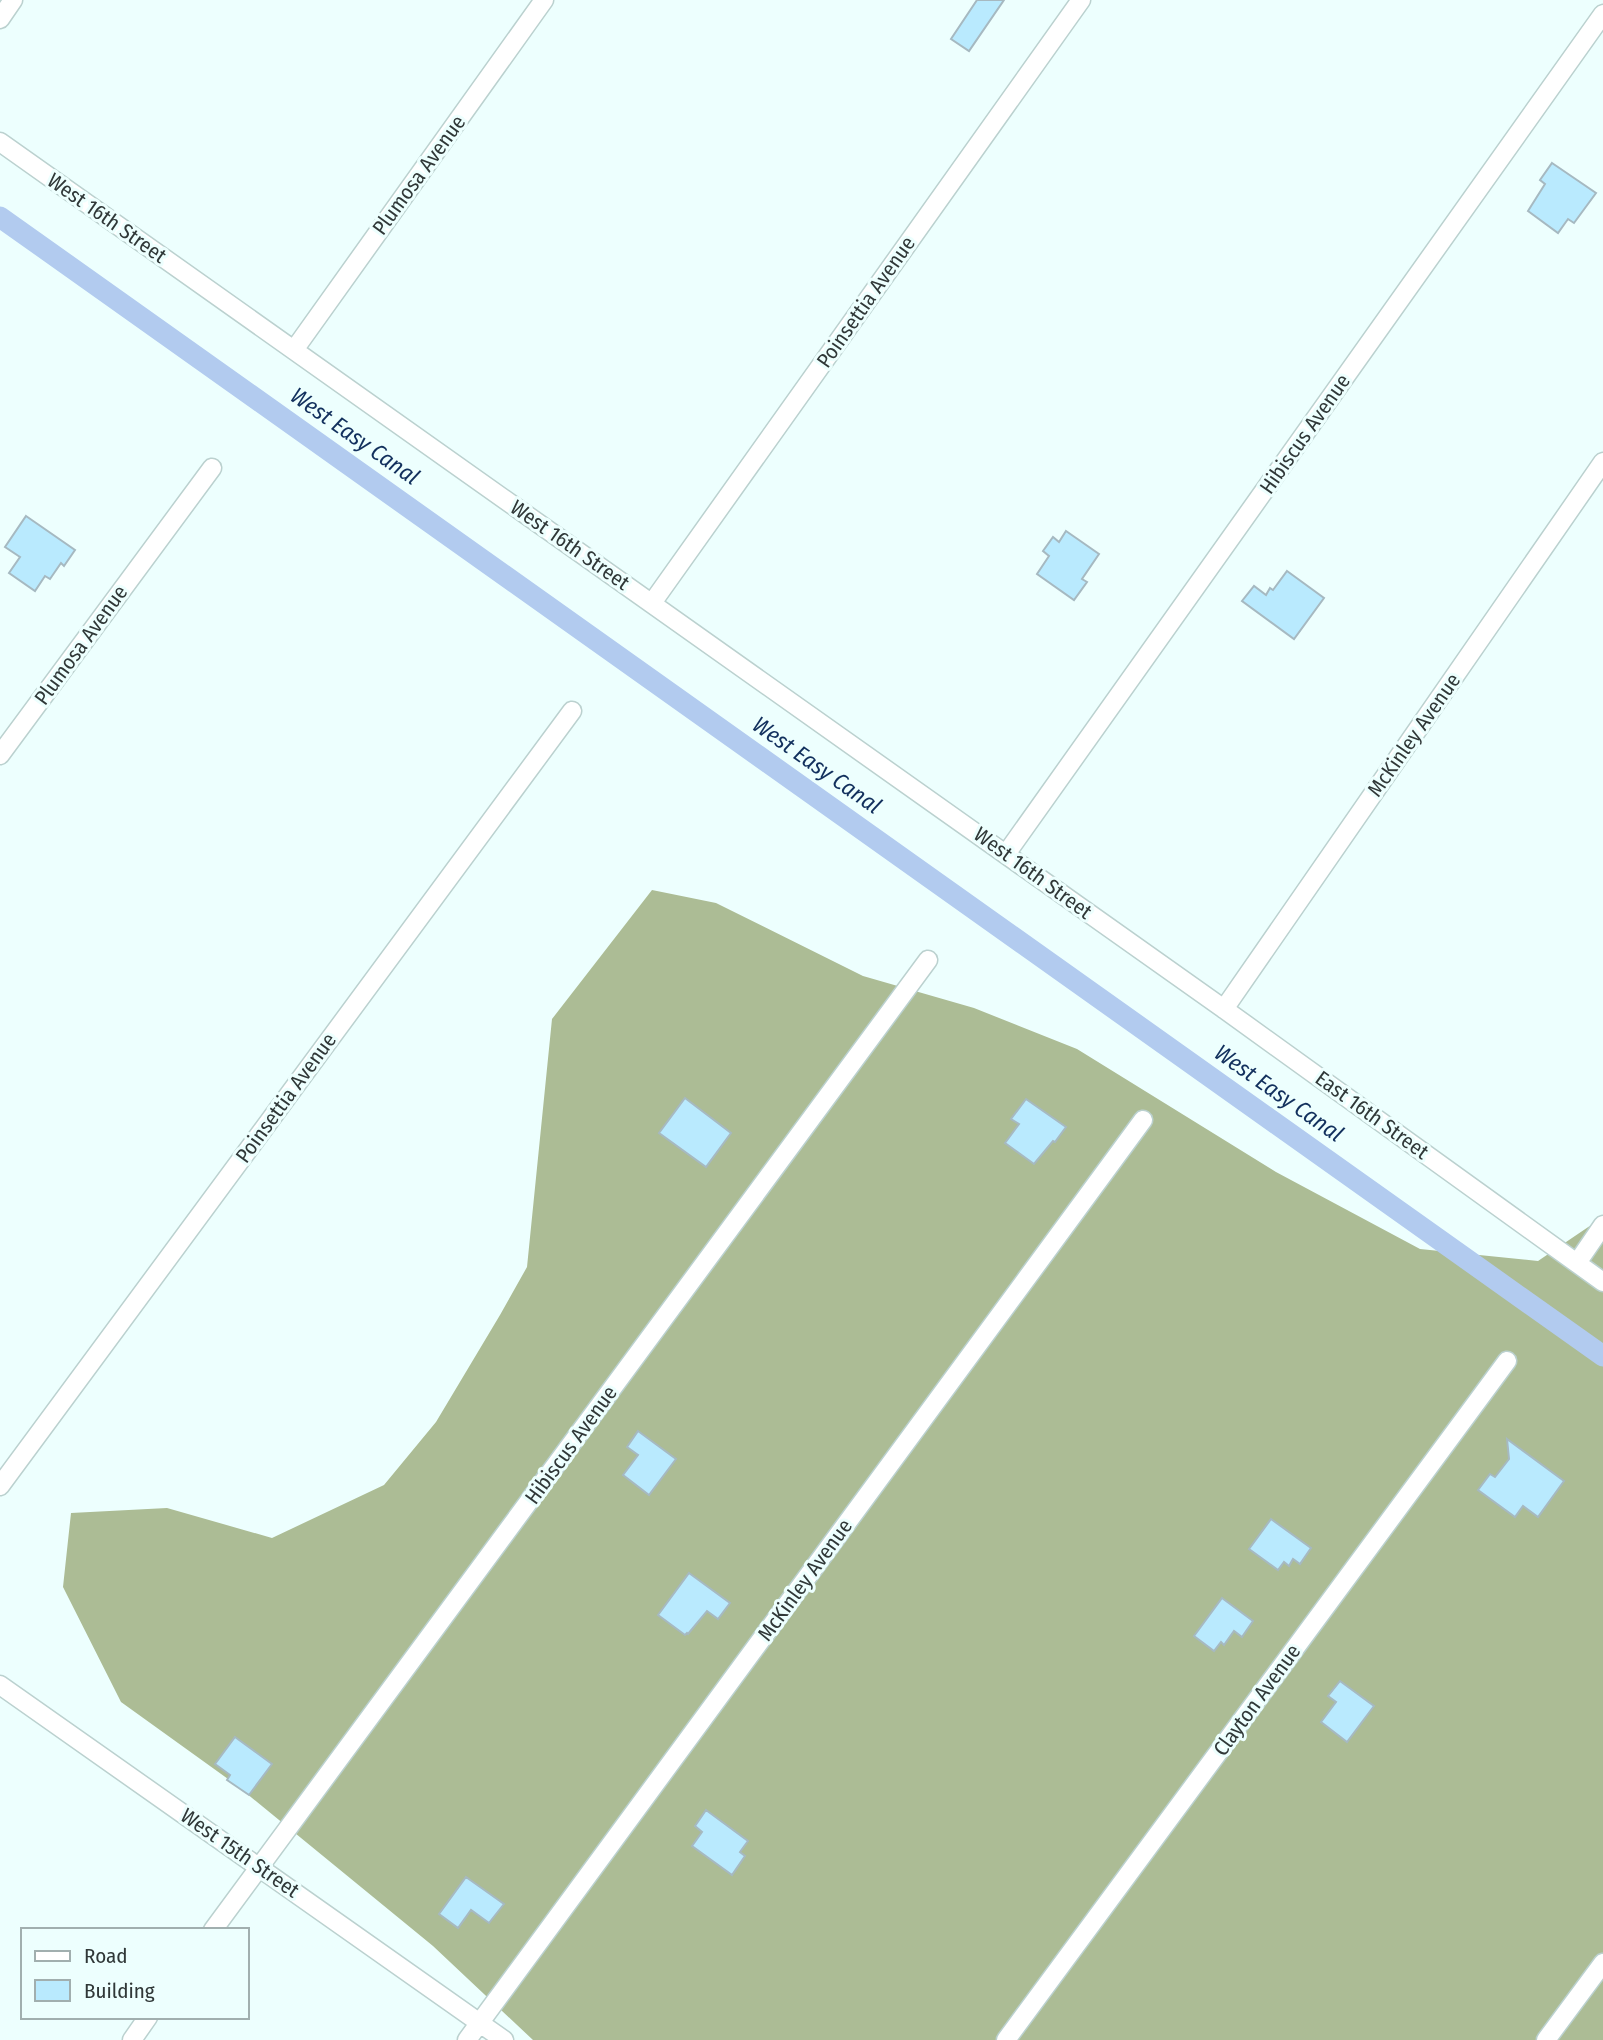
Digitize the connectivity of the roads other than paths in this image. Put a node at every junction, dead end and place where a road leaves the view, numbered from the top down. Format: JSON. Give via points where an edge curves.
{"nodes":[{"id":1,"x":13,"y":0,"type":"edge"},
{"id":2,"x":544,"y":0,"type":"edge"},
{"id":3,"x":1080,"y":0,"type":"edge"},
{"id":4,"x":1603,"y":14,"type":"edge"},
{"id":5,"x":0,"y":19,"type":"edge"},
{"id":6,"x":0,"y":142,"type":"edge"},
{"id":7,"x":294,"y":350,"type":"junction"},
{"id":8,"x":1603,"y":462,"type":"edge"},
{"id":9,"x":212,"y":468,"type":"dead end"},
{"id":10,"x":652,"y":603,"type":"junction"},
{"id":11,"x":572,"y":711,"type":"dead end"},
{"id":12,"x":0,"y":755,"type":"edge"},
{"id":13,"x":1006,"y":854,"type":"junction"},
{"id":14,"x":1140,"y":950,"type":"joint"},
{"id":15,"x":928,"y":960,"type":"dead end"},
{"id":16,"x":1224,"y":1009,"type":"junction"},
{"id":17,"x":1143,"y":1120,"type":"dead end"},
{"id":18,"x":1603,"y":1225,"type":"edge"},
{"id":19,"x":1577,"y":1263,"type":"junction"},
{"id":20,"x":1603,"y":1282,"type":"edge"},
{"id":21,"x":1507,"y":1361,"type":"dead end"},
{"id":22,"x":0,"y":1486,"type":"edge"},
{"id":23,"x":0,"y":1685,"type":"edge"},
{"id":24,"x":260,"y":1867,"type":"junction"},
{"id":25,"x":214,"y":1928,"type":"edge"},
{"id":26,"x":1603,"y":1963,"type":"edge"},
{"id":27,"x":148,"y":2019,"type":"edge"},
{"id":28,"x":480,"y":2022,"type":"junction"},
{"id":29,"x":132,"y":2040,"type":"edge"},
{"id":30,"x":467,"y":2040,"type":"edge"},
{"id":31,"x":505,"y":2040,"type":"edge"},
{"id":32,"x":1006,"y":2040,"type":"edge"},
{"id":33,"x":1546,"y":2040,"type":"edge"}],
"edges":[{"from":1,"to":5,"type":"street"},
{"from":2,"to":7,"type":"street","name":"Plumosa Avenue"},
{"from":3,"to":10,"type":"street","name":"Poinsettia Avenue"},
{"from":4,"to":13,"type":"street","name":"Hibiscus Avenue"},
{"from":6,"to":7,"type":"street","name":"West 16th Street"},
{"from":7,"to":10,"type":"street","name":"West 16th Street"},
{"from":8,"to":16,"type":"street","name":"McKinley Avenue"},
{"from":9,"to":12,"type":"street","name":"Plumosa Avenue"},
{"from":10,"to":13,"type":"street","name":"West 16th Street"},
{"from":11,"to":22,"type":"street","name":"Poinsettia Avenue"},
{"from":13,"to":14,"type":"street","name":"West 16th Street"},
{"from":14,"to":16,"type":"street","name":"East 16th Street"},
{"from":15,"to":24,"type":"street","name":"Hibiscus Avenue"},
{"from":16,"to":19,"type":"street","name":"East 16th Street"},
{"from":17,"to":28,"type":"street","name":"McKinley Avenue"},
{"from":18,"to":19,"type":"street"},
{"from":19,"to":20,"type":"street","name":"East 16th Street"},
{"from":21,"to":32,"type":"street","name":"Clayton Avenue"},
{"from":23,"to":24,"type":"street","name":"West 15th Street"},
{"from":24,"to":25,"type":"street","name":"Hibiscus Avenue"},
{"from":24,"to":28,"type":"street","name":"West 15th Street"},
{"from":26,"to":33,"type":"street"},
{"from":27,"to":29,"type":"street"},
{"from":28,"to":30,"type":"street","name":"McKinley Avenue"},
{"from":28,"to":31,"type":"street","name":"West 15th Street"}]}
